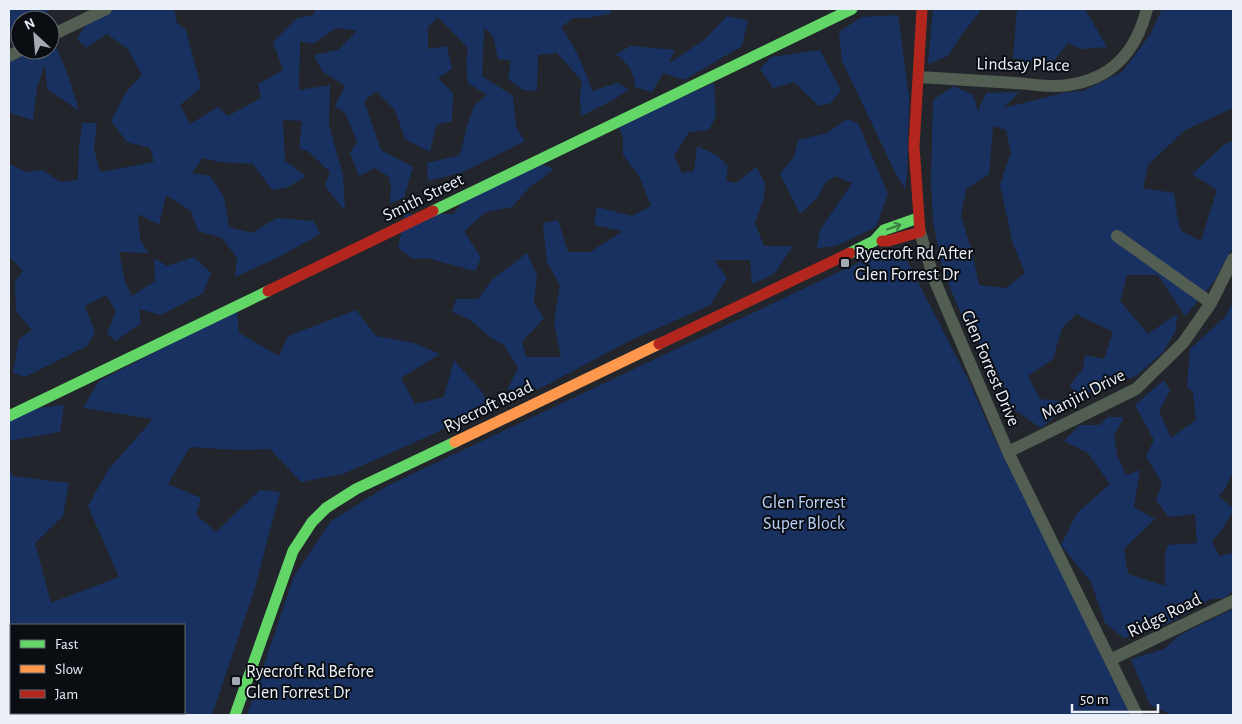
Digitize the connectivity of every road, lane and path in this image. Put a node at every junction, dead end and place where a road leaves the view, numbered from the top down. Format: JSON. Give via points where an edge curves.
{"nodes":[{"id":1,"x":106,"y":9,"type":"edge"},
{"id":2,"x":852,"y":9,"type":"edge"},
{"id":3,"x":922,"y":9,"type":"edge"},
{"id":4,"x":1147,"y":9,"type":"edge"},
{"id":5,"x":60,"y":31,"type":"edge"},
{"id":6,"x":919,"y":78,"type":"junction"},
{"id":7,"x":918,"y":218,"type":"junction"},
{"id":8,"x":920,"y":232,"type":"junction"},
{"id":9,"x":1117,"y":236,"type":"dead end"},
{"id":10,"x":874,"y":241,"type":"junction"},
{"id":11,"x":1233,"y":259,"type":"edge"},
{"id":12,"x":1211,"y":303,"type":"junction"},
{"id":13,"x":9,"y":416,"type":"edge"},
{"id":14,"x":1008,"y":452,"type":"junction"},
{"id":15,"x":1233,"y":601,"type":"edge"},
{"id":16,"x":1110,"y":660,"type":"junction"},
{"id":17,"x":235,"y":715,"type":"edge"},
{"id":18,"x":1137,"y":715,"type":"edge"}],
"edges":[{"from":1,"to":5,"type":"street"},
{"from":2,"to":13,"type":"street","name":"Smith Street"},
{"from":3,"to":6,"type":"street","name":"Glen Forrest Drive"},
{"from":4,"to":6,"type":"street","name":"Lindsay Place","via":[[1132,48],[1116,66],[1096,79],[1067,86]]},
{"from":6,"to":7,"type":"street","name":"Glen Forrest Drive","via":[[914,146]]},
{"from":7,"to":8,"type":"street","name":"Glen Forrest Drive"},
{"from":10,"to":7,"type":"street","name":"Ryecroft Road","one_way":true,"via":[[884,230]]},
{"from":8,"to":10,"type":"street","name":"Ryecroft Road"},
{"from":8,"to":14,"type":"street","name":"Glen Forrest Drive","via":[[934,280]]},
{"from":9,"to":12,"type":"street"},
{"from":10,"to":17,"type":"street","name":"Ryecroft Road","via":[[364,485],[332,504],[303,531],[293,551]]},
{"from":11,"to":12,"type":"street","name":"Manjiri Drive"},
{"from":12,"to":14,"type":"street","name":"Manjiri Drive","via":[[1183,343],[1136,389]]},
{"from":14,"to":16,"type":"street","name":"Glen Forrest Drive"},
{"from":15,"to":16,"type":"street","name":"Ridge Road"},
{"from":16,"to":18,"type":"street","name":"Glen Forrest Drive"}]}
